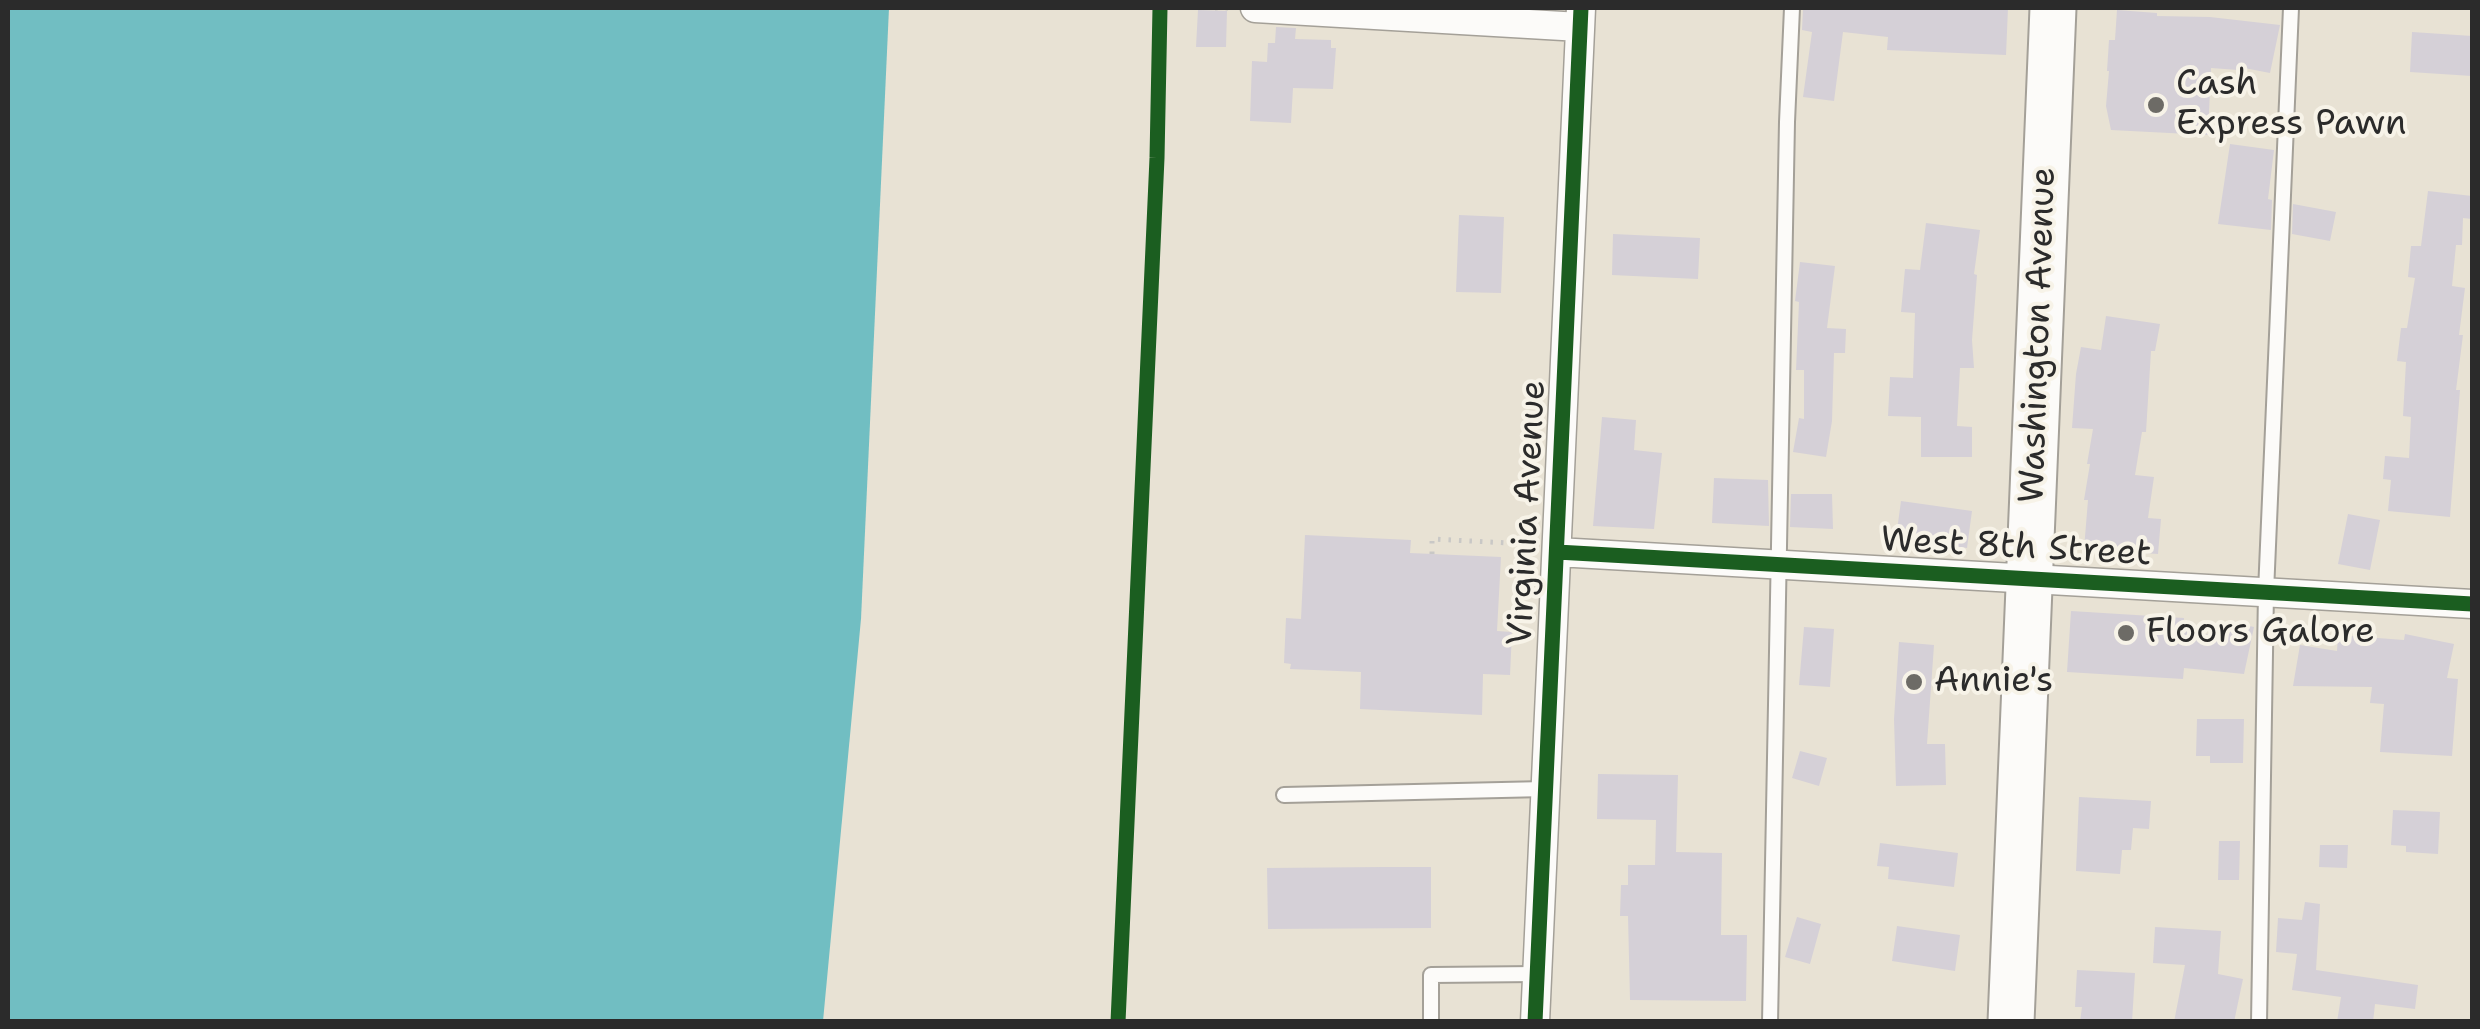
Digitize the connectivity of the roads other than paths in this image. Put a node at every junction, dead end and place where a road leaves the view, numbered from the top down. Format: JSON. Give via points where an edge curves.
{"nodes":[{"id":1,"x":1255,"y":8,"type":"edge"},
{"id":2,"x":1792,"y":8,"type":"edge"},
{"id":3,"x":2053,"y":8,"type":"edge"},
{"id":4,"x":2291,"y":8,"type":"edge"},
{"id":5,"x":1382,"y":11,"type":"edge"},
{"id":6,"x":1580,"y":17,"type":"edge"},
{"id":7,"x":1556,"y":552,"type":"junction"},
{"id":8,"x":1780,"y":565,"type":"junction"},
{"id":9,"x":2029,"y":579,"type":"junction"},
{"id":10,"x":2266,"y":592,"type":"junction"},
{"id":11,"x":2472,"y":604,"type":"edge"},
{"id":12,"x":1546,"y":789,"type":"junction"},
{"id":13,"x":1284,"y":796,"type":"dead end"},
{"id":14,"x":1538,"y":974,"type":"junction"},
{"id":15,"x":1432,"y":1022,"type":"edge"},
{"id":16,"x":1536,"y":1022,"type":"edge"},
{"id":17,"x":1770,"y":1022,"type":"edge"},
{"id":18,"x":2011,"y":1022,"type":"edge"},
{"id":19,"x":2259,"y":1022,"type":"edge"}],
"edges":[{"from":1,"to":5,"type":"street"},
{"from":2,"to":8,"type":"lane"},
{"from":3,"to":9,"type":"main road","name":"Washington Avenue"},
{"from":4,"to":10,"type":"lane"},
{"from":5,"to":6,"type":"street"},
{"from":6,"to":7,"type":"street","name":"Virginia Avenue"},
{"from":7,"to":8,"type":"street","name":"West 8th Street"},
{"from":7,"to":12,"type":"street","name":"Virginia Avenue"},
{"from":8,"to":9,"type":"street","name":"West 8th Street"},
{"from":8,"to":17,"type":"lane"},
{"from":9,"to":10,"type":"street","name":"West 8th Street"},
{"from":9,"to":18,"type":"main road","name":"Washington Avenue"},
{"from":10,"to":11,"type":"street","name":"West 8th Street"},
{"from":10,"to":19,"type":"lane"},
{"from":12,"to":13,"type":"lane"},
{"from":12,"to":14,"type":"street","name":"Virginia Avenue"},
{"from":14,"to":15,"type":"lane","via":[[1431,976]]},
{"from":14,"to":16,"type":"street","name":"Virginia Avenue"}]}
